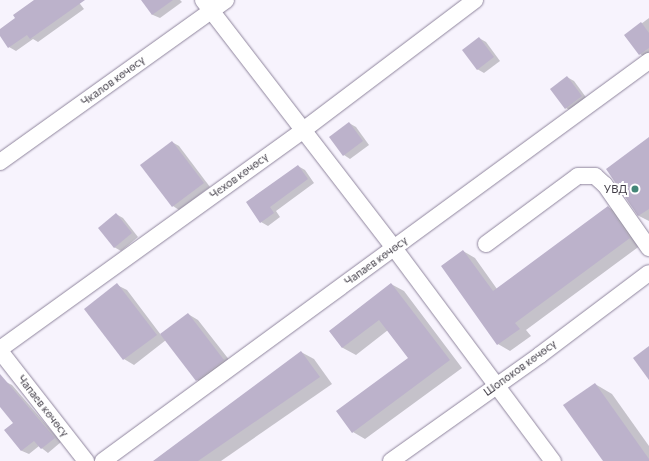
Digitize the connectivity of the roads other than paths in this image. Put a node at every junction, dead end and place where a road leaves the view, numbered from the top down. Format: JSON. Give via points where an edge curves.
{"nodes":[{"id":1,"x":226,"y":0,"type":"edge"},
{"id":2,"x":475,"y":0,"type":"edge"},
{"id":3,"x":207,"y":5,"type":"edge"},
{"id":4,"x":649,"y":61,"type":"edge"},
{"id":5,"x":302,"y":131,"type":"junction"},
{"id":6,"x":0,"y":162,"type":"edge"},
{"id":7,"x":486,"y":244,"type":"dead end"},
{"id":8,"x":394,"y":248,"type":"junction"},
{"id":9,"x":649,"y":248,"type":"edge"},
{"id":10,"x":649,"y":273,"type":"edge"},
{"id":11,"x":0,"y":350,"type":"edge"},
{"id":12,"x":496,"y":385,"type":"junction"},
{"id":13,"x":86,"y":461,"type":"edge"},
{"id":14,"x":103,"y":461,"type":"edge"},
{"id":15,"x":391,"y":461,"type":"edge"},
{"id":16,"x":552,"y":461,"type":"edge"}],
"edges":[{"from":1,"to":3,"type":"street","name":"Чкалов көчөсү"},
{"from":2,"to":5,"type":"street","name":"Чехов көчөсү"},
{"from":3,"to":5,"type":"street"},
{"from":3,"to":6,"type":"street","name":"Чкалов көчөсү"},
{"from":4,"to":8,"type":"street","name":"Чапаев көчөсү"},
{"from":5,"to":8,"type":"street"},
{"from":5,"to":11,"type":"street","name":"Чехов көчөсү"},
{"from":7,"to":9,"type":"street","via":[[578,176],[595,176],[605,185]]},
{"from":8,"to":12,"type":"street"},
{"from":8,"to":14,"type":"street","name":"Чапаев көчөсү"},
{"from":10,"to":12,"type":"street","name":"Шопоков көчөсү"},
{"from":11,"to":13,"type":"street","name":"Чапаев көчөсү"},
{"from":12,"to":15,"type":"street","name":"Шопоков көчөсү"},
{"from":12,"to":16,"type":"street"}]}
